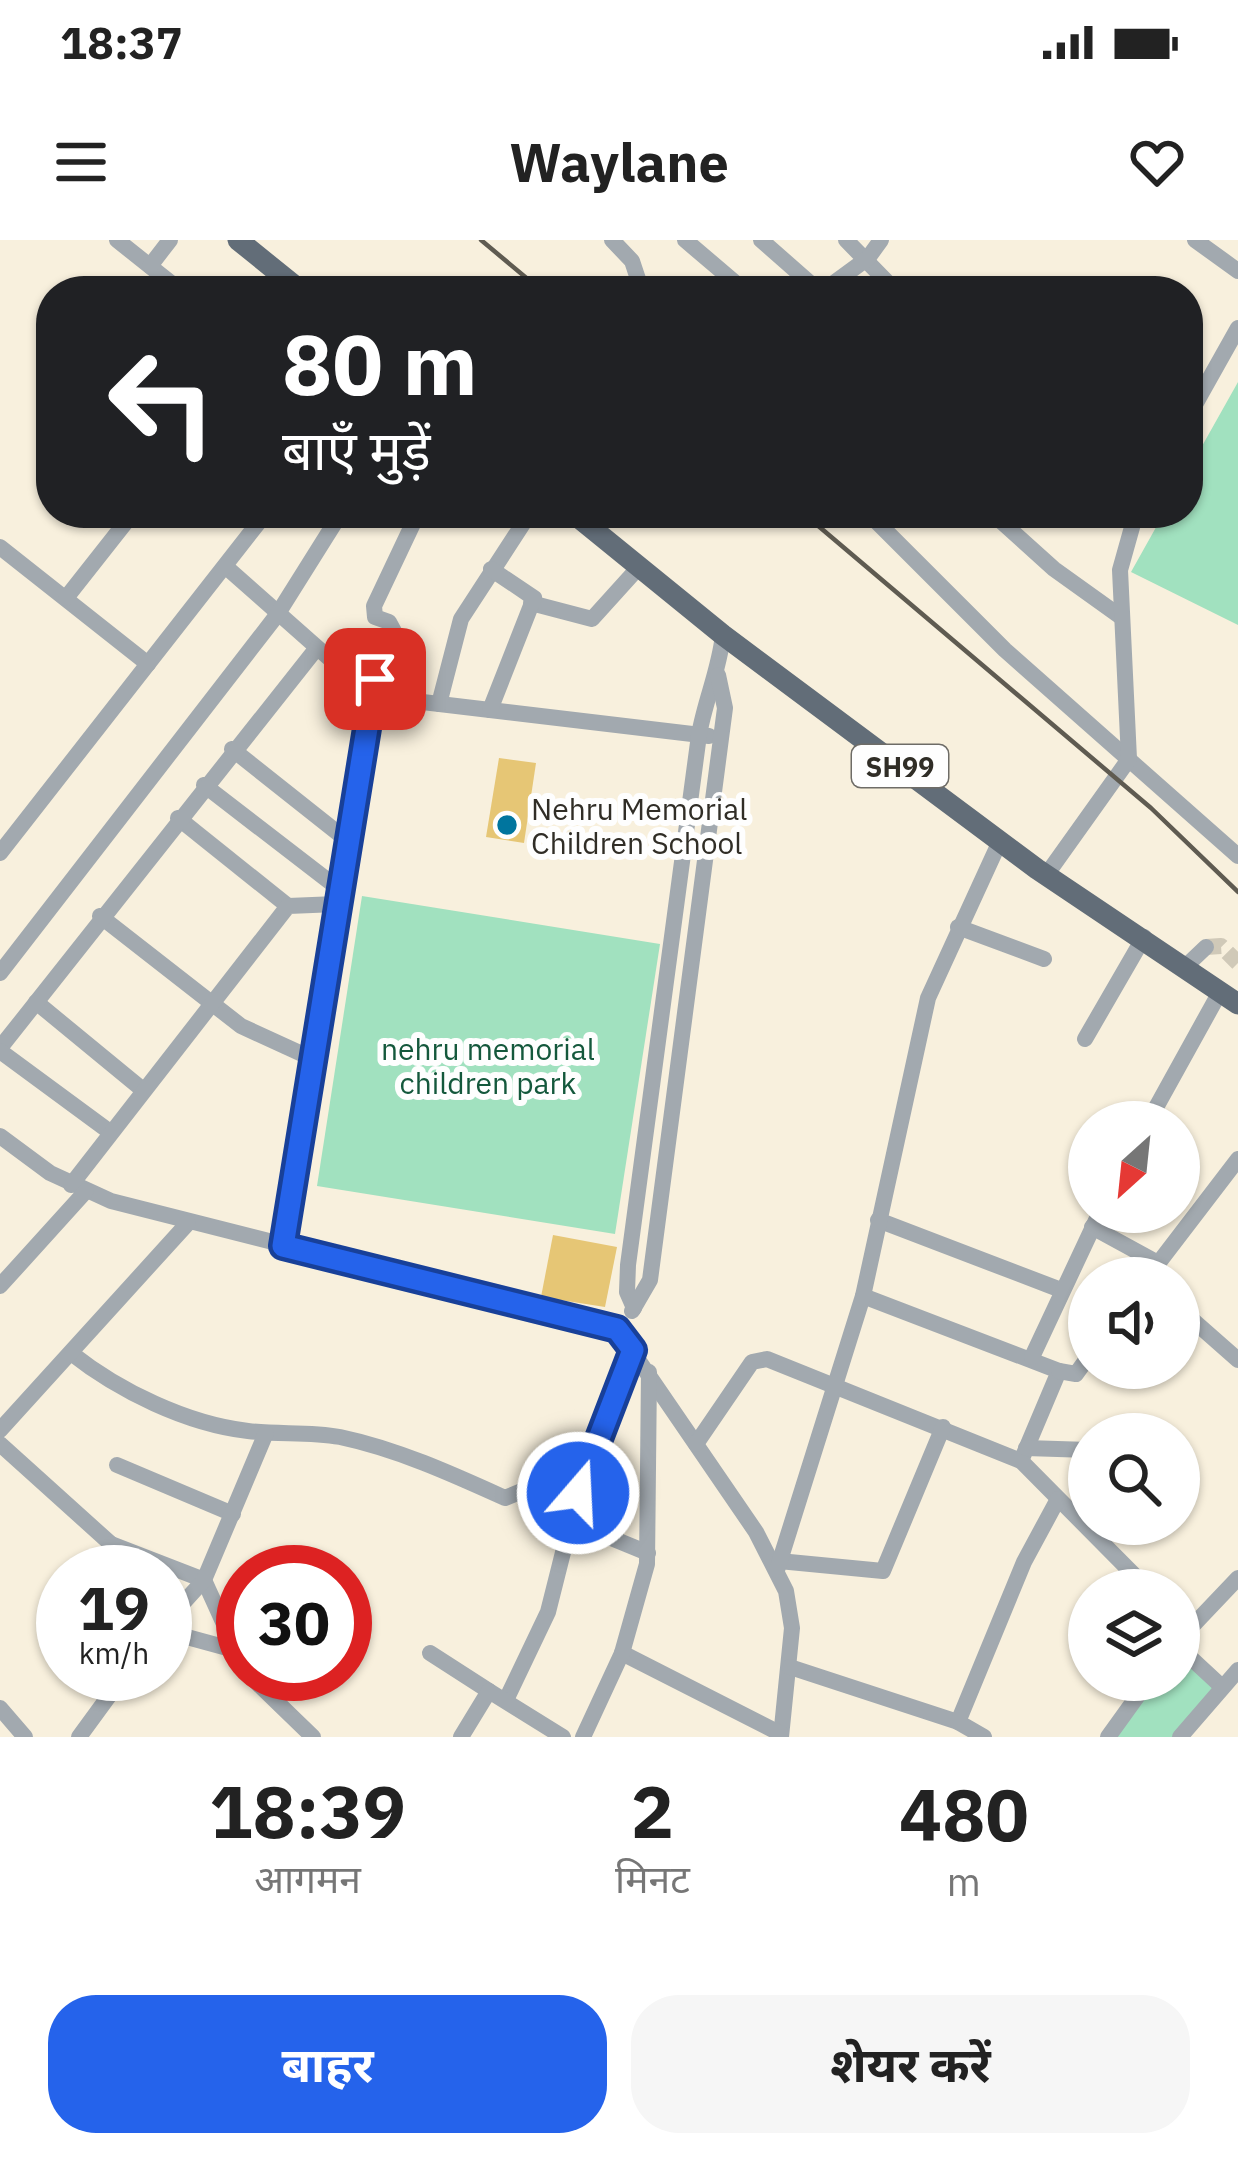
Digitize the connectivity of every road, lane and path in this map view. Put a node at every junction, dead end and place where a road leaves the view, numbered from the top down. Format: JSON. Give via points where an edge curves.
{"nodes":[{"id":1,"x":117,"y":240,"type":"edge"},
{"id":2,"x":170,"y":240,"type":"edge"},
{"id":3,"x":238,"y":240,"type":"edge"},
{"id":4,"x":613,"y":240,"type":"edge"},
{"id":5,"x":685,"y":240,"type":"edge"},
{"id":6,"x":761,"y":240,"type":"edge"},
{"id":7,"x":846,"y":240,"type":"edge"},
{"id":8,"x":881,"y":240,"type":"edge"},
{"id":9,"x":1195,"y":240,"type":"edge"},
{"id":10,"x":868,"y":258,"type":"junction"},
{"id":11,"x":150,"y":266,"type":"junction"},
{"id":12,"x":1238,"y":271,"type":"edge"},
{"id":13,"x":162,"y":276,"type":"edge"},
{"id":14,"x":282,"y":276,"type":"edge"},
{"id":15,"x":637,"y":276,"type":"edge"},
{"id":16,"x":728,"y":276,"type":"edge"},
{"id":17,"x":803,"y":276,"type":"edge"},
{"id":18,"x":842,"y":276,"type":"edge"},
{"id":19,"x":883,"y":276,"type":"edge"},
{"id":20,"x":1238,"y":328,"type":"edge"},
{"id":21,"x":1203,"y":390,"type":"edge"},
{"id":22,"x":121,"y":528,"type":"edge"},
{"id":23,"x":254,"y":528,"type":"edge"},
{"id":24,"x":332,"y":528,"type":"edge"},
{"id":25,"x":411,"y":528,"type":"edge"},
{"id":26,"x":519,"y":528,"type":"edge"},
{"id":27,"x":591,"y":528,"type":"edge"},
{"id":28,"x":888,"y":528,"type":"edge"},
{"id":29,"x":1009,"y":528,"type":"edge"},
{"id":30,"x":1132,"y":528,"type":"edge"},
{"id":31,"x":0,"y":547,"type":"edge"},
{"id":32,"x":225,"y":566,"type":"junction"},
{"id":33,"x":639,"y":567,"type":"junction"},
{"id":34,"x":490,"y":569,"type":"junction"},
{"id":35,"x":66,"y":598,"type":"junction"},
{"id":36,"x":531,"y":603,"type":"junction"},
{"id":37,"x":277,"y":615,"type":"junction"},
{"id":38,"x":1121,"y":617,"type":"junction"},
{"id":39,"x":723,"y":635,"type":"junction"},
{"id":40,"x":316,"y":649,"type":"junction"},
{"id":41,"x":148,"y":664,"type":"junction"},
{"id":42,"x":718,"y":675,"type":"junction"},
{"id":43,"x":372,"y":696,"type":"junction"},
{"id":44,"x":439,"y":704,"type":"junction"},
{"id":45,"x":490,"y":710,"type":"junction"},
{"id":46,"x":699,"y":735,"type":"junction"},
{"id":47,"x":722,"y":738,"type":"junction"},
{"id":48,"x":232,"y":749,"type":"junction"},
{"id":49,"x":1129,"y":759,"type":"junction"},
{"id":50,"x":204,"y":785,"type":"junction"},
{"id":51,"x":178,"y":818,"type":"junction"},
{"id":52,"x":348,"y":841,"type":"junction"},
{"id":53,"x":1000,"y":841,"type":"junction"},
{"id":54,"x":0,"y":853,"type":"edge"},
{"id":55,"x":1238,"y":856,"type":"edge"},
{"id":56,"x":1047,"y":874,"type":"junction"},
{"id":57,"x":338,"y":897,"type":"junction"},
{"id":58,"x":288,"y":906,"type":"junction"},
{"id":59,"x":100,"y":916,"type":"junction"},
{"id":60,"x":958,"y":927,"type":"junction"},
{"id":61,"x":1144,"y":937,"type":"junction"},
{"id":62,"x":1206,"y":947,"type":"dead end"},
{"id":63,"x":1044,"y":959,"type":"dead end"},
{"id":64,"x":670,"y":965,"type":"junction"},
{"id":65,"x":1186,"y":966,"type":"junction"},
{"id":66,"x":691,"y":968,"type":"junction"},
{"id":67,"x":0,"y":973,"type":"edge"},
{"id":68,"x":1229,"y":997,"type":"edge"},
{"id":69,"x":36,"y":1002,"type":"junction"},
{"id":70,"x":211,"y":1003,"type":"junction"},
{"id":71,"x":1085,"y":1039,"type":"dead end"},
{"id":72,"x":0,"y":1049,"type":"edge"},
{"id":73,"x":313,"y":1059,"type":"junction"},
{"id":74,"x":143,"y":1090,"type":"junction"},
{"id":75,"x":1162,"y":1101,"type":"edge"},
{"id":76,"x":110,"y":1132,"type":"junction"},
{"id":77,"x":0,"y":1136,"type":"edge"},
{"id":78,"x":1238,"y":1159,"type":"edge"},
{"id":79,"x":78,"y":1188,"type":"junction"},
{"id":80,"x":878,"y":1220,"type":"junction"},
{"id":81,"x":188,"y":1222,"type":"junction"},
{"id":82,"x":1089,"y":1233,"type":"edge"},
{"id":83,"x":1112,"y":1233,"type":"edge"},
{"id":84,"x":283,"y":1246,"type":"junction"},
{"id":85,"x":1138,"y":1257,"type":"edge"},
{"id":86,"x":1163,"y":1257,"type":"edge"},
{"id":87,"x":0,"y":1286,"type":"edge"},
{"id":88,"x":1060,"y":1290,"type":"junction"},
{"id":89,"x":863,"y":1296,"type":"junction"},
{"id":90,"x":634,"y":1308,"type":"junction"},
{"id":91,"x":1200,"y":1327,"type":"edge"},
{"id":92,"x":617,"y":1329,"type":"junction"},
{"id":93,"x":633,"y":1350,"type":"junction"},
{"id":94,"x":71,"y":1353,"type":"junction"},
{"id":95,"x":1032,"y":1357,"type":"junction"},
{"id":96,"x":1238,"y":1360,"type":"edge"},
{"id":97,"x":649,"y":1371,"type":"junction"},
{"id":98,"x":1060,"y":1371,"type":"junction"},
{"id":99,"x":1068,"y":1372,"type":"edge"},
{"id":100,"x":838,"y":1388,"type":"junction"},
{"id":101,"x":943,"y":1427,"type":"junction"},
{"id":102,"x":0,"y":1430,"type":"edge"},
{"id":103,"x":266,"y":1433,"type":"junction"},
{"id":104,"x":0,"y":1444,"type":"edge"},
{"id":105,"x":696,"y":1444,"type":"junction"},
{"id":106,"x":1068,"y":1451,"type":"edge"},
{"id":107,"x":1024,"y":1454,"type":"junction"},
{"id":108,"x":117,"y":1465,"type":"dead end"},
{"id":109,"x":585,"y":1465,"type":"junction"},
{"id":110,"x":1058,"y":1499,"type":"junction"},
{"id":111,"x":233,"y":1514,"type":"junction"},
{"id":112,"x":570,"y":1521,"type":"junction"},
{"id":113,"x":111,"y":1544,"type":"joint"},
{"id":114,"x":648,"y":1553,"type":"junction"},
{"id":115,"x":778,"y":1565,"type":"junction"},
{"id":116,"x":1128,"y":1569,"type":"edge"},
{"id":117,"x":1238,"y":1578,"type":"edge"},
{"id":118,"x":204,"y":1580,"type":"junction"},
{"id":119,"x":192,"y":1594,"type":"edge"},
{"id":120,"x":216,"y":1610,"type":"edge"},
{"id":121,"x":1200,"y":1621,"type":"edge"},
{"id":122,"x":430,"y":1653,"type":"dead end"},
{"id":123,"x":622,"y":1653,"type":"junction"},
{"id":124,"x":1200,"y":1665,"type":"edge"},
{"id":125,"x":790,"y":1667,"type":"junction"},
{"id":126,"x":1238,"y":1670,"type":"edge"},
{"id":127,"x":1220,"y":1685,"type":"junction"},
{"id":128,"x":489,"y":1691,"type":"junction"},
{"id":129,"x":506,"y":1700,"type":"junction"},
{"id":130,"x":105,"y":1701,"type":"edge"},
{"id":131,"x":276,"y":1701,"type":"edge"},
{"id":132,"x":1134,"y":1701,"type":"edge"},
{"id":133,"x":0,"y":1708,"type":"edge"},
{"id":134,"x":958,"y":1723,"type":"junction"},
{"id":135,"x":781,"y":1736,"type":"edge"},
{"id":136,"x":25,"y":1737,"type":"edge"},
{"id":137,"x":79,"y":1737,"type":"edge"},
{"id":138,"x":313,"y":1737,"type":"edge"},
{"id":139,"x":460,"y":1737,"type":"edge"},
{"id":140,"x":563,"y":1737,"type":"edge"},
{"id":141,"x":583,"y":1737,"type":"edge"},
{"id":142,"x":984,"y":1737,"type":"edge"},
{"id":143,"x":1108,"y":1737,"type":"edge"},
{"id":144,"x":1180,"y":1737,"type":"edge"}],
"edges":[{"from":1,"to":11,"type":"street"},
{"from":2,"to":11,"type":"street"},
{"from":3,"to":14,"type":"main road"},
{"from":4,"to":15,"type":"street"},
{"from":5,"to":16,"type":"street"},
{"from":6,"to":17,"type":"street"},
{"from":7,"to":10,"type":"street"},
{"from":8,"to":10,"type":"street"},
{"from":9,"to":12,"type":"street"},
{"from":10,"to":18,"type":"street"},
{"from":10,"to":19,"type":"street"},
{"from":11,"to":13,"type":"street"},
{"from":20,"to":21,"type":"street"},
{"from":22,"to":35,"type":"street"},
{"from":23,"to":32,"type":"street"},
{"from":24,"to":37,"type":"street"},
{"from":25,"to":43,"type":"street","via":[[374,606],[396,635]]},
{"from":26,"to":34,"type":"street"},
{"from":27,"to":33,"type":"main road","number":"SH99"},
{"from":28,"to":49,"type":"street","via":[[1005,650]]},
{"from":29,"to":38,"type":"street"},
{"from":30,"to":38,"type":"street","via":[[1120,570]]},
{"from":31,"to":35,"type":"street"},
{"from":32,"to":37,"type":"street"},
{"from":32,"to":41,"type":"street"},
{"from":33,"to":36,"type":"street","via":[[592,619]]},
{"from":33,"to":39,"type":"main road","number":"SH99"},
{"from":34,"to":36,"type":"street","via":[[534,594]]},
{"from":34,"to":44,"type":"street","via":[[461,619]]},
{"from":35,"to":41,"type":"street"},
{"from":36,"to":45,"type":"street"},
{"from":37,"to":40,"type":"street"},
{"from":37,"to":67,"type":"street"},
{"from":38,"to":49,"type":"street"},
{"from":39,"to":42,"type":"street"},
{"from":39,"to":53,"type":"main road","number":"SH99"},
{"from":40,"to":43,"type":"street"},
{"from":40,"to":48,"type":"street"},
{"from":41,"to":54,"type":"street"},
{"from":42,"to":46,"type":"street"},
{"from":42,"to":47,"type":"street"},
{"from":43,"to":44,"type":"street"},
{"from":43,"to":52,"type":"street"},
{"from":44,"to":45,"type":"street"},
{"from":45,"to":46,"type":"street"},
{"from":46,"to":47,"type":"street"},
{"from":46,"to":64,"type":"street"},
{"from":47,"to":66,"type":"street"},
{"from":48,"to":50,"type":"street"},
{"from":48,"to":52,"type":"street"},
{"from":49,"to":55,"type":"street"},
{"from":49,"to":56,"type":"street"},
{"from":50,"to":51,"type":"street"},
{"from":50,"to":57,"type":"street"},
{"from":51,"to":58,"type":"street"},
{"from":51,"to":59,"type":"street"},
{"from":52,"to":57,"type":"street"},
{"from":53,"to":56,"type":"main road","number":"SH99"},
{"from":53,"to":60,"type":"street"},
{"from":56,"to":61,"type":"main road","number":"SH99"},
{"from":57,"to":58,"type":"street"},
{"from":57,"to":73,"type":"street"},
{"from":58,"to":70,"type":"street"},
{"from":59,"to":69,"type":"street"},
{"from":59,"to":70,"type":"street"},
{"from":60,"to":63,"type":"street"},
{"from":60,"to":80,"type":"street","via":[[923,1016]]},
{"from":61,"to":65,"type":"main road","number":"SH99"},
{"from":61,"to":71,"type":"street"},
{"from":62,"to":65,"type":"street"},
{"from":64,"to":66,"type":"street"},
{"from":64,"to":90,"type":"street","via":[[626,1281]]},
{"from":65,"to":68,"type":"main road","number":"SH99"},
{"from":66,"to":90,"type":"street","via":[[650,1280]]},
{"from":68,"to":75,"type":"street"},
{"from":69,"to":72,"type":"street"},
{"from":69,"to":74,"type":"street"},
{"from":70,"to":73,"type":"street","via":[[252,1033]]},
{"from":70,"to":74,"type":"street"},
{"from":72,"to":76,"type":"street"},
{"from":73,"to":84,"type":"street"},
{"from":74,"to":76,"type":"street"},
{"from":76,"to":79,"type":"street"},
{"from":77,"to":79,"type":"street"},
{"from":78,"to":86,"type":"street"},
{"from":79,"to":81,"type":"street"},
{"from":79,"to":87,"type":"street"},
{"from":80,"to":88,"type":"street"},
{"from":80,"to":89,"type":"street"},
{"from":81,"to":84,"type":"street"},
{"from":81,"to":94,"type":"street"},
{"from":82,"to":88,"type":"street"},
{"from":83,"to":85,"type":"street"},
{"from":84,"to":92,"type":"street"},
{"from":88,"to":95,"type":"street"},
{"from":89,"to":95,"type":"street"},
{"from":89,"to":100,"type":"street"},
{"from":90,"to":92,"type":"street"},
{"from":91,"to":96,"type":"street"},
{"from":92,"to":93,"type":"street"},
{"from":93,"to":97,"type":"street"},
{"from":93,"to":109,"type":"street"},
{"from":94,"to":102,"type":"street"},
{"from":94,"to":103,"type":"street","via":[[179,1414]]},
{"from":95,"to":98,"type":"street"},
{"from":97,"to":105,"type":"street"},
{"from":97,"to":114,"type":"street"},
{"from":98,"to":99,"type":"street"},
{"from":98,"to":107,"type":"street"},
{"from":100,"to":101,"type":"street"},
{"from":100,"to":105,"type":"street","via":[[759,1358]]},
{"from":100,"to":115,"type":"street"},
{"from":101,"to":107,"type":"street"},
{"from":101,"to":115,"type":"street","via":[[883,1570]]},
{"from":103,"to":109,"type":"street","via":[[346,1438],[505,1498]]},
{"from":103,"to":111,"type":"street"},
{"from":104,"to":113,"type":"street"},
{"from":105,"to":115,"type":"street"},
{"from":106,"to":107,"type":"street"},
{"from":107,"to":110,"type":"street"},
{"from":108,"to":111,"type":"street"},
{"from":109,"to":112,"type":"street"},
{"from":110,"to":116,"type":"street"},
{"from":110,"to":134,"type":"street"},
{"from":111,"to":118,"type":"street"},
{"from":112,"to":114,"type":"street"},
{"from":112,"to":129,"type":"street","via":[[548,1612]]},
{"from":113,"to":118,"type":"street"},
{"from":114,"to":123,"type":"street"},
{"from":115,"to":125,"type":"street","via":[[792,1628]]},
{"from":117,"to":121,"type":"street"},
{"from":118,"to":119,"type":"street"},
{"from":118,"to":120,"type":"street"},
{"from":122,"to":128,"type":"street"},
{"from":123,"to":135,"type":"street"},
{"from":123,"to":141,"type":"street"},
{"from":124,"to":127,"type":"street"},
{"from":125,"to":134,"type":"street"},
{"from":125,"to":135,"type":"street"},
{"from":126,"to":127,"type":"street"},
{"from":127,"to":144,"type":"street"},
{"from":128,"to":129,"type":"street"},
{"from":128,"to":139,"type":"street"},
{"from":129,"to":140,"type":"street"},
{"from":130,"to":137,"type":"street"},
{"from":131,"to":138,"type":"street"},
{"from":132,"to":143,"type":"street"},
{"from":133,"to":136,"type":"street"},
{"from":134,"to":142,"type":"street"}]}
